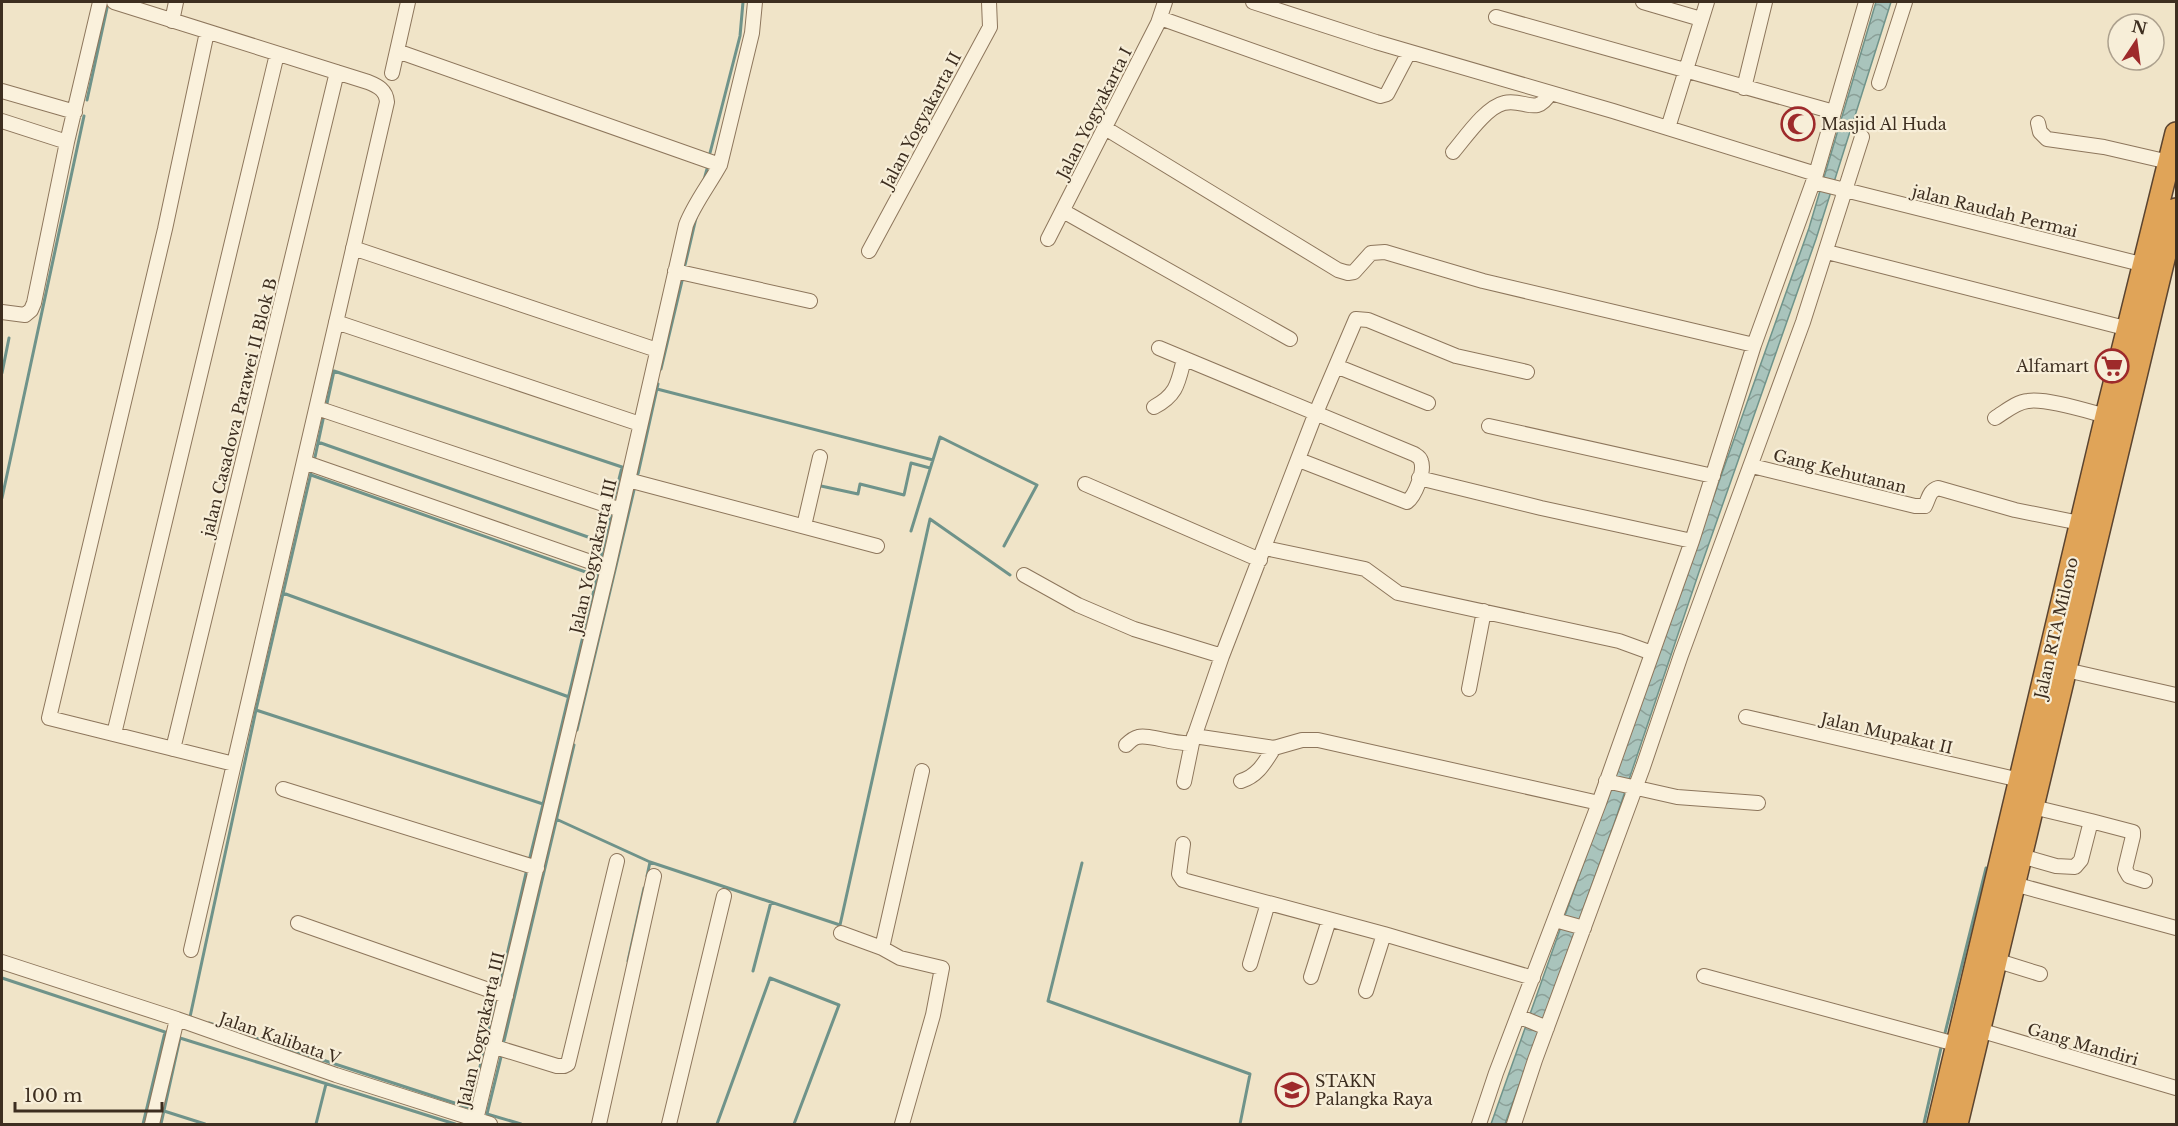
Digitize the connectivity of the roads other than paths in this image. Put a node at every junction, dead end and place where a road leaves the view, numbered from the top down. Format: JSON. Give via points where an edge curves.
{"nodes":[{"id":1,"x":100,"y":2,"type":"edge"},
{"id":2,"x":114,"y":2,"type":"edge"},
{"id":3,"x":177,"y":2,"type":"edge"},
{"id":4,"x":408,"y":2,"type":"edge"},
{"id":5,"x":755,"y":2,"type":"edge"},
{"id":6,"x":989,"y":2,"type":"edge"},
{"id":7,"x":1165,"y":2,"type":"edge"},
{"id":8,"x":1253,"y":2,"type":"edge"},
{"id":9,"x":1643,"y":2,"type":"edge"},
{"id":10,"x":1707,"y":2,"type":"edge"},
{"id":11,"x":1765,"y":2,"type":"edge"},
{"id":12,"x":1863,"y":2,"type":"edge"},
{"id":13,"x":1905,"y":2,"type":"edge"},
{"id":14,"x":1496,"y":17,"type":"dead end"},
{"id":15,"x":1160,"y":18,"type":"junction"},
{"id":16,"x":1701,"y":19,"type":"junction"},
{"id":17,"x":172,"y":21,"type":"junction"},
{"id":18,"x":207,"y":32,"type":"junction"},
{"id":19,"x":397,"y":51,"type":"junction"},
{"id":20,"x":1409,"y":52,"type":"junction"},
{"id":21,"x":277,"y":54,"type":"junction"},
{"id":22,"x":1685,"y":71,"type":"junction"},
{"id":23,"x":337,"y":72,"type":"junction"},
{"id":24,"x":392,"y":72,"type":"dead end"},
{"id":25,"x":1879,"y":83,"type":"dead end"},
{"id":26,"x":1744,"y":88,"type":"junction"},
{"id":27,"x":2,"y":91,"type":"edge"},
{"id":28,"x":1550,"y":93,"type":"junction"},
{"id":29,"x":75,"y":111,"type":"junction"},
{"id":30,"x":1834,"y":112,"type":"junction"},
{"id":31,"x":2,"y":121,"type":"edge"},
{"id":32,"x":2038,"y":123,"type":"dead end"},
{"id":33,"x":1105,"y":128,"type":"junction"},
{"id":34,"x":1668,"y":128,"type":"junction"},
{"id":35,"x":2176,"y":136,"type":"edge"},
{"id":36,"x":1862,"y":137,"type":"dead end"},
{"id":37,"x":67,"y":142,"type":"junction"},
{"id":38,"x":1453,"y":152,"type":"dead end"},
{"id":39,"x":2169,"y":162,"type":"junction"},
{"id":40,"x":720,"y":165,"type":"junction"},
{"id":41,"x":1817,"y":180,"type":"junction"},
{"id":42,"x":1842,"y":190,"type":"junction"},
{"id":43,"x":2176,"y":209,"type":"edge"},
{"id":44,"x":1063,"y":211,"type":"junction"},
{"id":45,"x":1048,"y":239,"type":"dead end"},
{"id":46,"x":353,"y":248,"type":"junction"},
{"id":47,"x":869,"y":251,"type":"dead end"},
{"id":48,"x":1827,"y":252,"type":"junction"},
{"id":49,"x":2145,"y":265,"type":"junction"},
{"id":50,"x":675,"y":271,"type":"junction"},
{"id":51,"x":810,"y":301,"type":"dead end"},
{"id":52,"x":2,"y":312,"type":"edge"},
{"id":53,"x":336,"y":322,"type":"junction"},
{"id":54,"x":2129,"y":329,"type":"junction"},
{"id":55,"x":1290,"y":339,"type":"dead end"},
{"id":56,"x":1754,"y":345,"type":"junction"},
{"id":57,"x":1159,"y":348,"type":"dead end"},
{"id":58,"x":657,"y":350,"type":"junction"},
{"id":59,"x":1184,"y":359,"type":"junction"},
{"id":60,"x":1336,"y":366,"type":"junction"},
{"id":61,"x":1527,"y":372,"type":"dead end"},
{"id":62,"x":1428,"y":403,"type":"dead end"},
{"id":63,"x":1154,"y":407,"type":"dead end"},
{"id":64,"x":317,"y":408,"type":"junction"},
{"id":65,"x":1316,"y":415,"type":"junction"},
{"id":66,"x":2106,"y":416,"type":"junction"},
{"id":67,"x":1995,"y":418,"type":"dead end"},
{"id":68,"x":640,"y":424,"type":"junction"},
{"id":69,"x":1489,"y":426,"type":"dead end"},
{"id":70,"x":820,"y":457,"type":"dead end"},
{"id":71,"x":1299,"y":460,"type":"junction"},
{"id":72,"x":304,"y":462,"type":"junction"},
{"id":73,"x":1752,"y":466,"type":"junction"},
{"id":74,"x":1713,"y":476,"type":"junction"},
{"id":75,"x":1419,"y":478,"type":"junction"},
{"id":76,"x":628,"y":480,"type":"junction"},
{"id":77,"x":1085,"y":484,"type":"dead end"},
{"id":78,"x":621,"y":510,"type":"junction"},
{"id":79,"x":2080,"y":523,"type":"junction"},
{"id":80,"x":804,"y":526,"type":"junction"},
{"id":81,"x":1692,"y":541,"type":"junction"},
{"id":82,"x":877,"y":546,"type":"dead end"},
{"id":83,"x":1262,"y":554,"type":"junction"},
{"id":84,"x":608,"y":568,"type":"junction"},
{"id":85,"x":1024,"y":575,"type":"dead end"},
{"id":86,"x":1484,"y":611,"type":"junction"},
{"id":87,"x":1652,"y":653,"type":"junction"},
{"id":88,"x":1222,"y":656,"type":"junction"},
{"id":89,"x":2066,"y":670,"type":"junction"},
{"id":90,"x":1468,"y":689,"type":"dead end"},
{"id":91,"x":2176,"y":695,"type":"edge"},
{"id":92,"x":2047,"y":704,"type":"junction"},
{"id":93,"x":1746,"y":717,"type":"dead end"},
{"id":94,"x":114,"y":734,"type":"junction"},
{"id":95,"x":1193,"y":739,"type":"junction"},
{"id":96,"x":1126,"y":745,"type":"dead end"},
{"id":97,"x":1274,"y":748,"type":"junction"},
{"id":98,"x":172,"y":749,"type":"junction"},
{"id":99,"x":234,"y":764,"type":"junction"},
{"id":100,"x":922,"y":771,"type":"dead end"},
{"id":101,"x":2020,"y":780,"type":"junction"},
{"id":102,"x":1241,"y":781,"type":"dead end"},
{"id":103,"x":1184,"y":782,"type":"dead end"},
{"id":104,"x":1621,"y":785,"type":"junction"},
{"id":105,"x":283,"y":789,"type":"dead end"},
{"id":106,"x":1599,"y":803,"type":"junction"},
{"id":107,"x":1758,"y":803,"type":"dead end"},
{"id":108,"x":2033,"y":807,"type":"junction"},
{"id":109,"x":2091,"y":821,"type":"junction"},
{"id":110,"x":1183,"y":844,"type":"dead end"},
{"id":111,"x":2021,"y":856,"type":"junction"},
{"id":112,"x":617,"y":861,"type":"dead end"},
{"id":113,"x":537,"y":868,"type":"junction"},
{"id":114,"x":654,"y":876,"type":"dead end"},
{"id":115,"x":2145,"y":881,"type":"dead end"},
{"id":116,"x":2014,"y":884,"type":"junction"},
{"id":117,"x":724,"y":896,"type":"dead end"},
{"id":118,"x":1268,"y":903,"type":"junction"},
{"id":119,"x":1329,"y":920,"type":"junction"},
{"id":120,"x":298,"y":923,"type":"dead end"},
{"id":121,"x":1570,"y":924,"type":"junction"},
{"id":122,"x":2176,"y":928,"type":"edge"},
{"id":123,"x":841,"y":933,"type":"dead end"},
{"id":124,"x":1383,"y":934,"type":"junction"},
{"id":125,"x":882,"y":948,"type":"junction"},
{"id":126,"x":191,"y":950,"type":"dead end"},
{"id":127,"x":1995,"y":960,"type":"junction"},
{"id":128,"x":2,"y":962,"type":"edge"},
{"id":129,"x":1250,"y":964,"type":"dead end"},
{"id":130,"x":2040,"y":974,"type":"dead end"},
{"id":131,"x":1704,"y":976,"type":"dead end"},
{"id":132,"x":1311,"y":977,"type":"dead end"},
{"id":133,"x":1533,"y":978,"type":"junction"},
{"id":134,"x":1366,"y":991,"type":"dead end"},
{"id":135,"x":506,"y":996,"type":"junction"},
{"id":136,"x":1520,"y":1017,"type":"junction"},
{"id":137,"x":177,"y":1019,"type":"junction"},
{"id":138,"x":1544,"y":1027,"type":"junction"},
{"id":139,"x":1970,"y":1041,"type":"junction"},
{"id":140,"x":495,"y":1047,"type":"junction"},
{"id":141,"x":2176,"y":1088,"type":"edge"},
{"id":142,"x":476,"y":1122,"type":"edge"},
{"id":143,"x":152,"y":1125,"type":"edge"},
{"id":144,"x":490,"y":1125,"type":"edge"},
{"id":145,"x":599,"y":1125,"type":"edge"},
{"id":146,"x":669,"y":1125,"type":"edge"},
{"id":147,"x":902,"y":1125,"type":"edge"},
{"id":148,"x":1479,"y":1125,"type":"edge"},
{"id":149,"x":1514,"y":1125,"type":"edge"},
{"id":150,"x":1938,"y":1125,"type":"edge"},
{"id":151,"x":1957,"y":1125,"type":"edge"}],
"edges":[{"from":1,"to":29,"type":"street"},
{"from":2,"to":17,"type":"street"},
{"from":3,"to":17,"type":"street"},
{"from":4,"to":19,"type":"street"},
{"from":5,"to":40,"type":"street","name":"Jalan Yogyakarta III","via":[[752,33]]},
{"from":6,"to":47,"type":"street","name":"Jalan Yogyakarta II","via":[[990,27]]},
{"from":7,"to":15,"type":"street","name":"Jalan Yogyakarta I"},
{"from":8,"to":20,"type":"street","name":"jalan Raudah Permai"},
{"from":9,"to":16,"type":"street"},
{"from":10,"to":16,"type":"street"},
{"from":11,"to":26,"type":"street"},
{"from":12,"to":30,"type":"street"},
{"from":13,"to":25,"type":"street"},
{"from":14,"to":22,"type":"street"},
{"from":15,"to":20,"type":"street","via":[[1380,96],[1387,94]]},
{"from":15,"to":33,"type":"street","name":"Jalan Yogyakarta I"},
{"from":16,"to":22,"type":"street"},
{"from":17,"to":18,"type":"street"},
{"from":18,"to":21,"type":"street"},
{"from":18,"to":94,"type":"street","via":[[165,229],[49,718]]},
{"from":19,"to":24,"type":"street"},
{"from":19,"to":40,"type":"street"},
{"from":20,"to":28,"type":"street","name":"jalan Raudah Permai"},
{"from":21,"to":23,"type":"street"},
{"from":21,"to":94,"type":"street"},
{"from":22,"to":26,"type":"street"},
{"from":22,"to":34,"type":"street"},
{"from":23,"to":46,"type":"street","via":[[376,85],[387,96]]},
{"from":23,"to":98,"type":"street","name":"jalan Casadova Parawei II Blok B"},
{"from":26,"to":30,"type":"street"},
{"from":27,"to":29,"type":"street"},
{"from":28,"to":34,"type":"street","name":"jalan Raudah Permai"},
{"from":28,"to":38,"type":"street","via":[[1541,105],[1496,105]]},
{"from":29,"to":37,"type":"street"},
{"from":30,"to":41,"type":"street"},
{"from":31,"to":37,"type":"street"},
{"from":32,"to":39,"type":"street","via":[[2047,139]]},
{"from":33,"to":44,"type":"street","name":"Jalan Yogyakarta I"},
{"from":33,"to":56,"type":"street","via":[[1338,270],[1354,272],[1371,253],[1385,252],[1483,281]]},
{"from":34,"to":41,"type":"street","name":"jalan Raudah Permai"},
{"from":35,"to":39,"type":"highway","name":"Jalan RTA Milono"},
{"from":36,"to":42,"type":"street"},
{"from":37,"to":52,"type":"street","via":[[31,310],[25,315]]},
{"from":39,"to":49,"type":"highway","name":"Jalan RTA Milono"},
{"from":40,"to":50,"type":"street","name":"Jalan Yogyakarta III","via":[[690,215]]},
{"from":41,"to":42,"type":"street","name":"jalan Raudah Permai"},
{"from":41,"to":56,"type":"street"},
{"from":42,"to":48,"type":"street"},
{"from":42,"to":49,"type":"street","name":"jalan Raudah Permai"},
{"from":43,"to":89,"type":"highway","name":"Jalan RTA Milono"},
{"from":44,"to":45,"type":"street","name":"Jalan Yogyakarta I"},
{"from":44,"to":55,"type":"street"},
{"from":46,"to":53,"type":"street"},
{"from":46,"to":58,"type":"street"},
{"from":48,"to":54,"type":"street"},
{"from":48,"to":73,"type":"street"},
{"from":49,"to":54,"type":"highway","name":"Jalan RTA Milono"},
{"from":50,"to":51,"type":"street"},
{"from":50,"to":58,"type":"street","name":"Jalan Yogyakarta III"},
{"from":53,"to":64,"type":"street"},
{"from":53,"to":68,"type":"street"},
{"from":54,"to":66,"type":"highway","name":"Jalan RTA Milono"},
{"from":56,"to":74,"type":"street"},
{"from":57,"to":59,"type":"street"},
{"from":58,"to":68,"type":"street","name":"Jalan Yogyakarta III"},
{"from":59,"to":63,"type":"street","via":[[1173,392]]},
{"from":59,"to":65,"type":"street"},
{"from":60,"to":61,"type":"street","via":[[1354,321],[1361,318],[1456,356]]},
{"from":60,"to":62,"type":"street"},
{"from":60,"to":65,"type":"street"},
{"from":64,"to":72,"type":"street"},
{"from":64,"to":78,"type":"street"},
{"from":65,"to":71,"type":"street"},
{"from":65,"to":75,"type":"street","via":[[1418,456],[1422,464]]},
{"from":66,"to":67,"type":"street","via":[[2029,400]]},
{"from":66,"to":79,"type":"highway","name":"Jalan RTA Milono"},
{"from":68,"to":76,"type":"street","name":"Jalan Yogyakarta III"},
{"from":69,"to":74,"type":"street"},
{"from":70,"to":80,"type":"street"},
{"from":71,"to":75,"type":"street","via":[[1403,501],[1410,500]]},
{"from":71,"to":83,"type":"street"},
{"from":72,"to":84,"type":"street"},
{"from":72,"to":99,"type":"street"},
{"from":73,"to":79,"type":"street","name":"Gang Kehutanan","via":[[1915,506],[1925,506],[1938,488]]},
{"from":73,"to":104,"type":"street","via":[[1681,655]]},
{"from":74,"to":81,"type":"street"},
{"from":75,"to":81,"type":"street"},
{"from":76,"to":78,"type":"street","name":"Jalan Yogyakarta III"},
{"from":76,"to":80,"type":"street"},
{"from":77,"to":83,"type":"street"},
{"from":78,"to":84,"type":"street","name":"Jalan Yogyakarta III"},
{"from":79,"to":92,"type":"highway","name":"Jalan RTA Milono"},
{"from":80,"to":82,"type":"street"},
{"from":81,"to":87,"type":"street"},
{"from":83,"to":86,"type":"street","via":[[1365,569],[1398,593]]},
{"from":83,"to":88,"type":"street"},
{"from":84,"to":113,"type":"street","name":"Jalan Yogyakarta III"},
{"from":85,"to":88,"type":"street","via":[[1078,606],[1134,629]]},
{"from":86,"to":87,"type":"street","via":[[1619,641]]},
{"from":86,"to":90,"type":"street"},
{"from":87,"to":104,"type":"street"},
{"from":88,"to":95,"type":"street"},
{"from":89,"to":91,"type":"street"},
{"from":89,"to":92,"type":"highway","name":"Jalan RTA Milono"},
{"from":92,"to":101,"type":"highway","name":"Jalan RTA Milono"},
{"from":92,"to":108,"type":"highway","name":"Jalan RTA Milono"},
{"from":93,"to":101,"type":"street","name":"Jalan Mupakat II"},
{"from":94,"to":98,"type":"street"},
{"from":95,"to":96,"type":"street","via":[[1176,743],[1142,736]]},
{"from":95,"to":97,"type":"street"},
{"from":95,"to":103,"type":"street"},
{"from":97,"to":102,"type":"street","via":[[1253,777]]},
{"from":97,"to":106,"type":"street","via":[[1318,740]]},
{"from":98,"to":99,"type":"street"},
{"from":99,"to":126,"type":"street"},
{"from":100,"to":125,"type":"street"},
{"from":101,"to":139,"type":"highway","name":"Jalan RTA Milono"},
{"from":104,"to":106,"type":"street"},
{"from":104,"to":107,"type":"street","via":[[1677,797]]},
{"from":104,"to":121,"type":"street"},
{"from":105,"to":113,"type":"street"},
{"from":106,"to":121,"type":"street"},
{"from":108,"to":109,"type":"street"},
{"from":108,"to":111,"type":"highway","name":"Jalan RTA Milono"},
{"from":109,"to":111,"type":"street","via":[[2081,860],[2075,867]]},
{"from":109,"to":115,"type":"street","via":[[2133,832],[2125,869],[2129,876]]},
{"from":110,"to":118,"type":"street","via":[[1179,874],[1183,880]]},
{"from":111,"to":116,"type":"highway","name":"Jalan RTA Milono"},
{"from":112,"to":140,"type":"street","via":[[568,1064],[556,1066]]},
{"from":113,"to":135,"type":"street","name":"Jalan Yogyakarta III"},
{"from":114,"to":145,"type":"street"},
{"from":116,"to":122,"type":"street"},
{"from":116,"to":127,"type":"highway","name":"Jalan RTA Milono"},
{"from":117,"to":146,"type":"street"},
{"from":118,"to":119,"type":"street"},
{"from":118,"to":129,"type":"street"},
{"from":119,"to":124,"type":"street"},
{"from":119,"to":132,"type":"street"},
{"from":120,"to":135,"type":"street"},
{"from":121,"to":133,"type":"street"},
{"from":121,"to":138,"type":"street"},
{"from":123,"to":125,"type":"street"},
{"from":124,"to":133,"type":"street"},
{"from":124,"to":134,"type":"street"},
{"from":125,"to":147,"type":"street","via":[[900,958],[942,968]]},
{"from":127,"to":130,"type":"street"},
{"from":127,"to":139,"type":"highway","name":"Jalan RTA Milono"},
{"from":128,"to":137,"type":"street","name":"Jalan Kalibata V"},
{"from":131,"to":139,"type":"street","name":"Gang Mandiri"},
{"from":133,"to":136,"type":"street"},
{"from":135,"to":140,"type":"street","name":"Jalan Yogyakarta III"},
{"from":136,"to":138,"type":"street"},
{"from":136,"to":148,"type":"street"},
{"from":137,"to":142,"type":"street","name":"Jalan Kalibata V"},
{"from":137,"to":143,"type":"street"},
{"from":138,"to":149,"type":"street"},
{"from":139,"to":141,"type":"street","name":"Gang Mandiri"},
{"from":139,"to":150,"type":"highway","name":"Jalan RTA Milono"},
{"from":139,"to":151,"type":"highway","name":"Jalan RTA Milono"},
{"from":140,"to":142,"type":"street","name":"Jalan Yogyakarta III"},
{"from":142,"to":144,"type":"street","name":"Jalan Kalibata V"}]}
